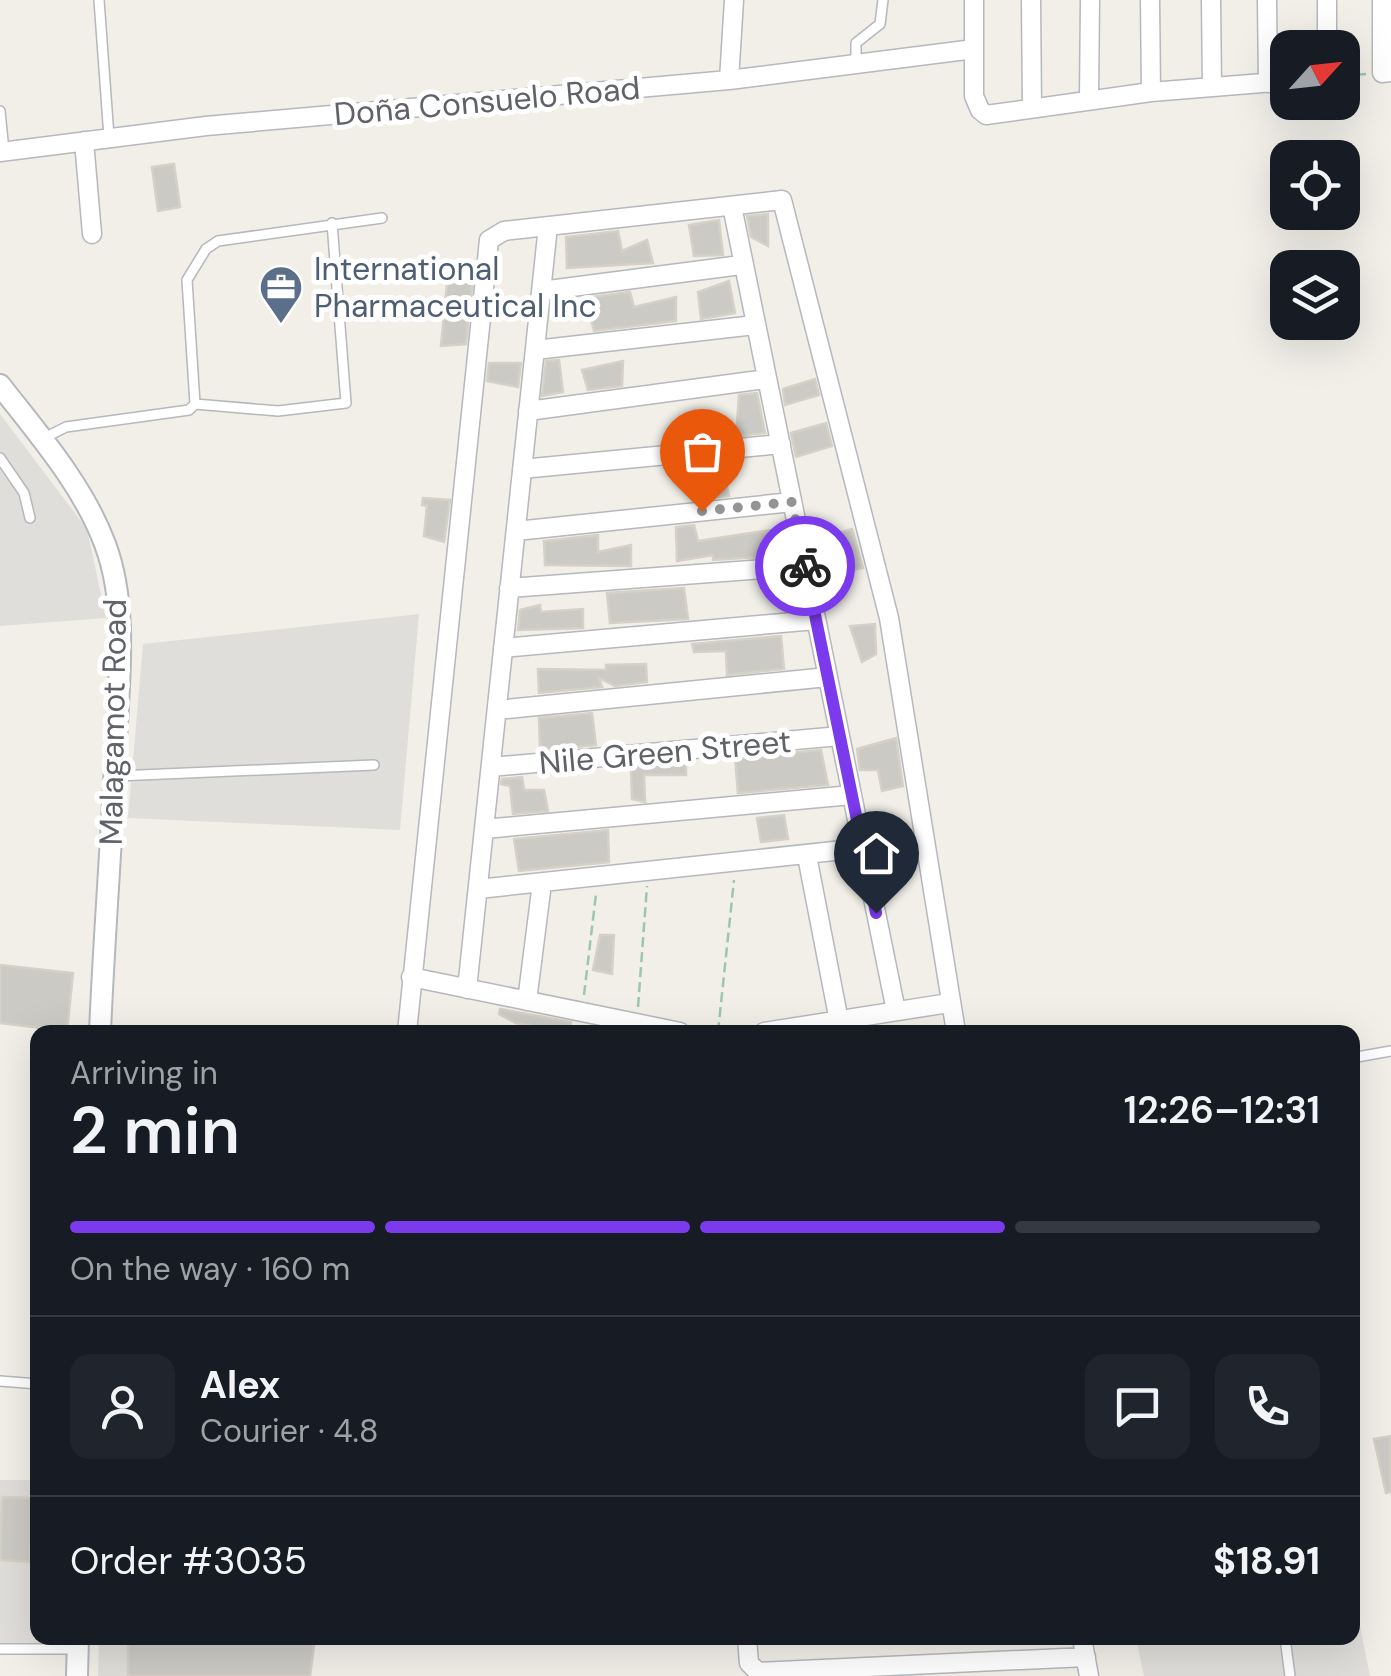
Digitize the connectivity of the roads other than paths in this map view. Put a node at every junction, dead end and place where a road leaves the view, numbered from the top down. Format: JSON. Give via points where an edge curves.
{"nodes":[{"id":1,"x":99,"y":0,"type":"edge"},
{"id":2,"x":734,"y":0,"type":"edge"},
{"id":3,"x":883,"y":0,"type":"edge"},
{"id":4,"x":974,"y":0,"type":"edge"},
{"id":5,"x":1031,"y":0,"type":"edge"},
{"id":6,"x":1090,"y":0,"type":"edge"},
{"id":7,"x":1150,"y":0,"type":"edge"},
{"id":8,"x":1210,"y":0,"type":"edge"},
{"id":9,"x":1267,"y":0,"type":"edge"},
{"id":10,"x":1327,"y":0,"type":"edge"},
{"id":11,"x":1382,"y":0,"type":"edge"},
{"id":12,"x":1326,"y":30,"type":"edge"},
{"id":13,"x":974,"y":50,"type":"junction"},
{"id":14,"x":856,"y":64,"type":"junction"},
{"id":15,"x":1387,"y":73,"type":"edge"},
{"id":16,"x":728,"y":80,"type":"junction"},
{"id":17,"x":1268,"y":84,"type":"joint"},
{"id":18,"x":1212,"y":87,"type":"junction"},
{"id":19,"x":1151,"y":92,"type":"junction"},
{"id":20,"x":1089,"y":99,"type":"junction"},
{"id":21,"x":1032,"y":108,"type":"junction"},
{"id":22,"x":0,"y":111,"type":"edge"},
{"id":23,"x":109,"y":138,"type":"junction"},
{"id":24,"x":84,"y":141,"type":"junction"},
{"id":25,"x":2,"y":151,"type":"edge"},
{"id":26,"x":732,"y":206,"type":"junction"},
{"id":27,"x":382,"y":218,"type":"dead end"},
{"id":28,"x":332,"y":223,"type":"junction"},
{"id":29,"x":548,"y":226,"type":"junction"},
{"id":30,"x":92,"y":234,"type":"dead end"},
{"id":31,"x":741,"y":266,"type":"junction"},
{"id":32,"x":541,"y":291,"type":"junction"},
{"id":33,"x":755,"y":324,"type":"junction"},
{"id":34,"x":534,"y":350,"type":"junction"},
{"id":35,"x":766,"y":379,"type":"junction"},
{"id":36,"x":0,"y":385,"type":"edge"},
{"id":37,"x":195,"y":404,"type":"junction"},
{"id":38,"x":528,"y":411,"type":"junction"},
{"id":39,"x":42,"y":439,"type":"junction"},
{"id":40,"x":780,"y":444,"type":"junction"},
{"id":41,"x":0,"y":458,"type":"edge"},
{"id":42,"x":522,"y":469,"type":"junction"},
{"id":43,"x":792,"y":502,"type":"junction"},
{"id":44,"x":30,"y":518,"type":"dead end"},
{"id":45,"x":516,"y":531,"type":"junction"},
{"id":46,"x":805,"y":566,"type":"junction"},
{"id":47,"x":510,"y":588,"type":"junction"},
{"id":48,"x":816,"y":620,"type":"junction"},
{"id":49,"x":503,"y":648,"type":"junction"},
{"id":50,"x":828,"y":678,"type":"junction"},
{"id":51,"x":497,"y":710,"type":"junction"},
{"id":52,"x":840,"y":736,"type":"junction"},
{"id":53,"x":374,"y":766,"type":"dead end"},
{"id":54,"x":490,"y":768,"type":"junction"},
{"id":55,"x":115,"y":776,"type":"junction"},
{"id":56,"x":852,"y":795,"type":"junction"},
{"id":57,"x":484,"y":829,"type":"junction"},
{"id":58,"x":862,"y":848,"type":"junction"},
{"id":59,"x":808,"y":856,"type":"junction"},
{"id":60,"x":542,"y":883,"type":"junction"},
{"id":61,"x":478,"y":889,"type":"junction"},
{"id":62,"x":411,"y":977,"type":"junction"},
{"id":63,"x":467,"y":990,"type":"junction"},
{"id":64,"x":527,"y":1002,"type":"junction"},
{"id":65,"x":950,"y":1003,"type":"junction"},
{"id":66,"x":896,"y":1011,"type":"junction"},
{"id":67,"x":839,"y":1022,"type":"junction"},
{"id":68,"x":100,"y":1025,"type":"edge"},
{"id":69,"x":408,"y":1025,"type":"edge"},
{"id":70,"x":642,"y":1025,"type":"edge"},
{"id":71,"x":816,"y":1025,"type":"edge"},
{"id":72,"x":955,"y":1025,"type":"edge"},
{"id":73,"x":1391,"y":1050,"type":"edge"},
{"id":74,"x":1360,"y":1056,"type":"edge"},
{"id":75,"x":0,"y":1382,"type":"edge"},
{"id":76,"x":30,"y":1384,"type":"edge"},
{"id":77,"x":46,"y":1645,"type":"edge"},
{"id":78,"x":77,"y":1645,"type":"edge"},
{"id":79,"x":749,"y":1645,"type":"edge"},
{"id":80,"x":1286,"y":1645,"type":"edge"},
{"id":81,"x":0,"y":1648,"type":"edge"},
{"id":82,"x":1088,"y":1667,"type":"edge"},
{"id":83,"x":77,"y":1676,"type":"edge"},
{"id":84,"x":1290,"y":1676,"type":"edge"}],
"edges":[{"from":1,"to":23,"type":"lane"},
{"from":2,"to":16,"type":"street"},
{"from":3,"to":14,"type":"lane","via":[[880,24],[856,43]]},
{"from":4,"to":13,"type":"street"},
{"from":5,"to":21,"type":"street"},
{"from":6,"to":20,"type":"street"},
{"from":7,"to":19,"type":"street"},
{"from":8,"to":18,"type":"street"},
{"from":9,"to":17,"type":"street"},
{"from":10,"to":12,"type":"street"},
{"from":11,"to":15,"type":"street"},
{"from":13,"to":14,"type":"street","name":"Doña Consuelo Road"},
{"from":13,"to":21,"type":"street","via":[[980,110],[994,116]]},
{"from":14,"to":16,"type":"street","name":"Doña Consuelo Road"},
{"from":16,"to":23,"type":"street","name":"Doña Consuelo Road"},
{"from":17,"to":18,"type":"street"},
{"from":18,"to":19,"type":"street"},
{"from":19,"to":20,"type":"street"},
{"from":20,"to":21,"type":"street"},
{"from":22,"to":25,"type":"lane"},
{"from":23,"to":24,"type":"street","name":"Doña Consuelo Road"},
{"from":24,"to":25,"type":"street","name":"Doña Consuelo Road"},
{"from":24,"to":30,"type":"street"},
{"from":26,"to":29,"type":"street"},
{"from":26,"to":31,"type":"street"},
{"from":26,"to":65,"type":"street","via":[[782,200],[889,618]]},
{"from":27,"to":28,"type":"lane"},
{"from":28,"to":37,"type":"lane","via":[[206,248],[187,280]]},
{"from":28,"to":37,"type":"lane","via":[[346,402],[278,410]]},
{"from":29,"to":32,"type":"street"},
{"from":29,"to":62,"type":"street","via":[[504,231],[486,247]]},
{"from":31,"to":32,"type":"street"},
{"from":31,"to":33,"type":"street"},
{"from":32,"to":34,"type":"street"},
{"from":33,"to":34,"type":"street"},
{"from":33,"to":35,"type":"street"},
{"from":34,"to":38,"type":"street"},
{"from":35,"to":38,"type":"street"},
{"from":35,"to":40,"type":"street"},
{"from":36,"to":39,"type":"street","name":"Malagamot Road"},
{"from":37,"to":39,"type":"lane","via":[[66,427]]},
{"from":38,"to":42,"type":"street"},
{"from":39,"to":55,"type":"street","name":"Malagamot Road","via":[[96,522],[114,576]]},
{"from":40,"to":42,"type":"street"},
{"from":40,"to":43,"type":"street"},
{"from":41,"to":44,"type":"lane","via":[[24,492]]},
{"from":42,"to":45,"type":"street"},
{"from":43,"to":45,"type":"street"},
{"from":43,"to":46,"type":"street"},
{"from":45,"to":47,"type":"street"},
{"from":46,"to":47,"type":"street"},
{"from":46,"to":48,"type":"street"},
{"from":47,"to":49,"type":"street"},
{"from":48,"to":49,"type":"street"},
{"from":48,"to":50,"type":"street"},
{"from":49,"to":51,"type":"street"},
{"from":50,"to":51,"type":"street"},
{"from":50,"to":52,"type":"street"},
{"from":51,"to":54,"type":"street"},
{"from":52,"to":54,"type":"street","name":"Nile Green Street"},
{"from":52,"to":56,"type":"street"},
{"from":53,"to":55,"type":"lane"},
{"from":54,"to":57,"type":"street"},
{"from":55,"to":68,"type":"street","name":"Malagamot Road"},
{"from":56,"to":57,"type":"street"},
{"from":56,"to":58,"type":"street"},
{"from":57,"to":61,"type":"street"},
{"from":58,"to":59,"type":"street"},
{"from":58,"to":66,"type":"street"},
{"from":59,"to":60,"type":"street"},
{"from":59,"to":67,"type":"street"},
{"from":60,"to":61,"type":"street"},
{"from":60,"to":64,"type":"street"},
{"from":61,"to":63,"type":"street"},
{"from":62,"to":63,"type":"street"},
{"from":62,"to":69,"type":"street"},
{"from":63,"to":64,"type":"street"},
{"from":64,"to":70,"type":"street"},
{"from":65,"to":66,"type":"street"},
{"from":65,"to":72,"type":"street"},
{"from":66,"to":67,"type":"street"},
{"from":67,"to":71,"type":"street"},
{"from":73,"to":74,"type":"lane"},
{"from":75,"to":76,"type":"lane"},
{"from":77,"to":81,"type":"lane"},
{"from":78,"to":83,"type":"street"},
{"from":79,"to":82,"type":"street","via":[[758,1672]]},
{"from":80,"to":84,"type":"lane"}]}
